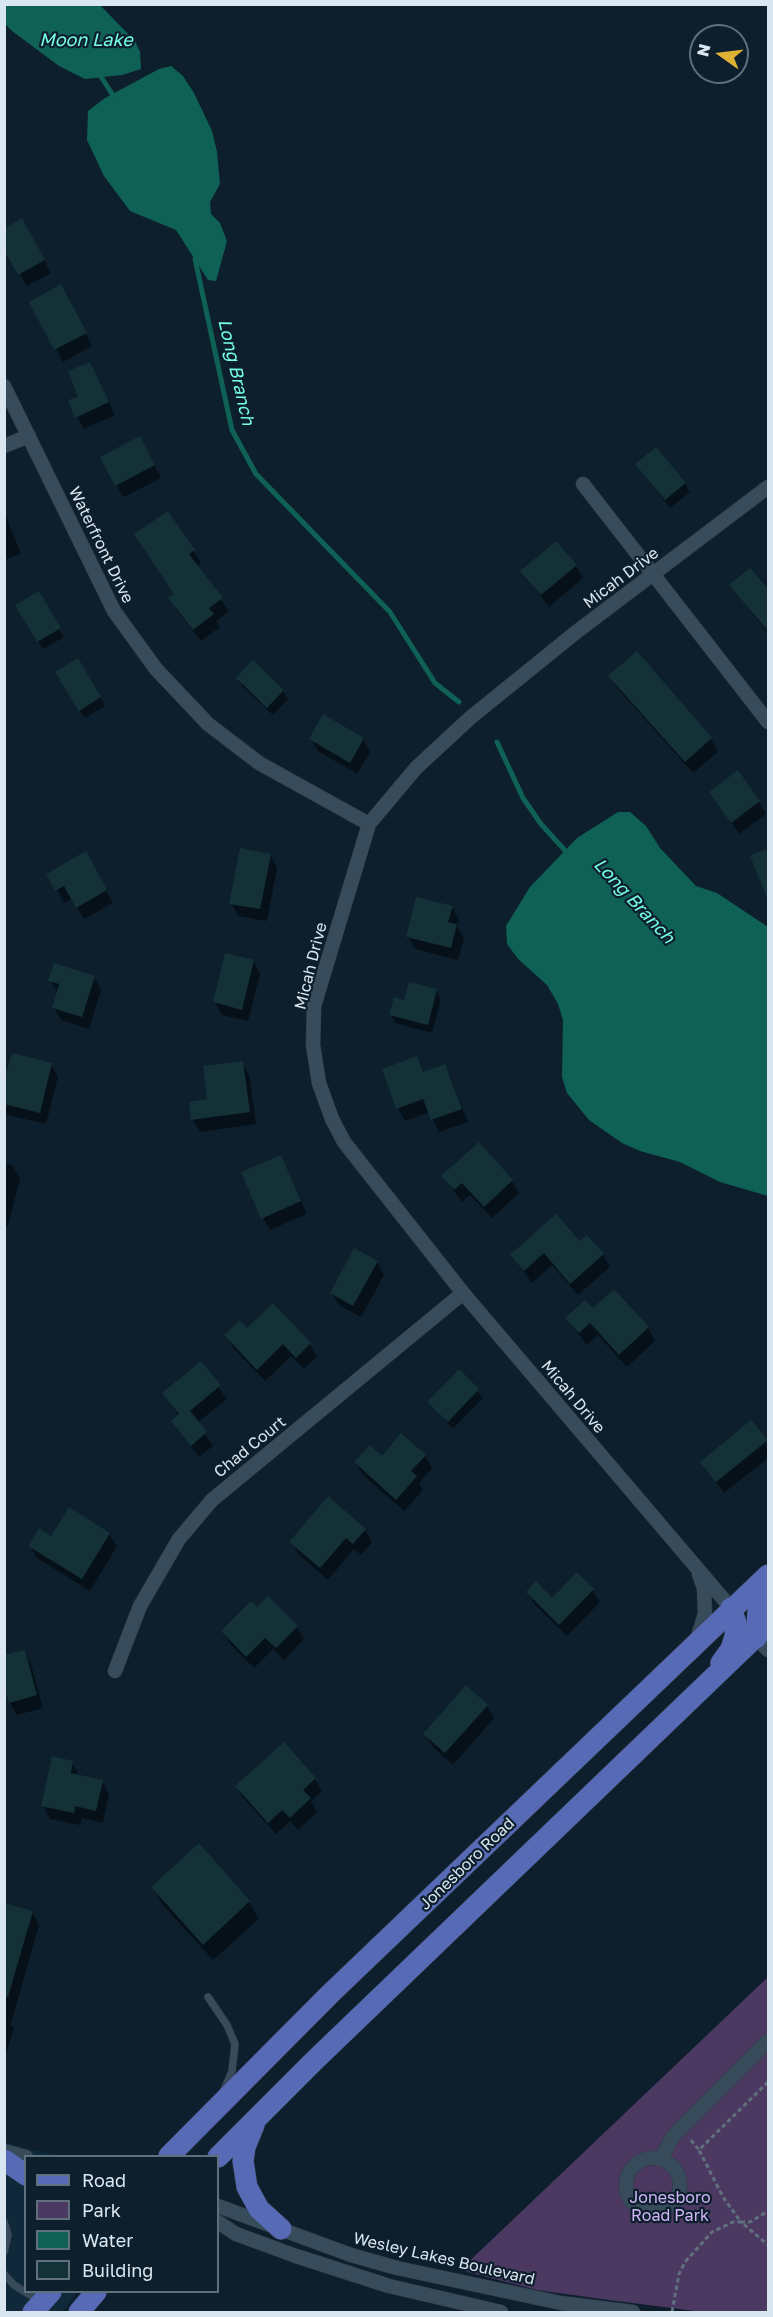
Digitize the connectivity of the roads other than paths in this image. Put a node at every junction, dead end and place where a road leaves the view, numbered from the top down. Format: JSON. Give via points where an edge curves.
{"nodes":[{"id":1,"x":4,"y":386,"type":"edge"},
{"id":2,"x":29,"y":436,"type":"junction"},
{"id":3,"x":4,"y":446,"type":"edge"},
{"id":4,"x":583,"y":484,"type":"dead end"},
{"id":5,"x":768,"y":487,"type":"edge"},
{"id":6,"x":652,"y":575,"type":"junction"},
{"id":7,"x":768,"y":722,"type":"edge"},
{"id":8,"x":369,"y":824,"type":"junction"},
{"id":9,"x":463,"y":1293,"type":"junction"},
{"id":10,"x":696,"y":1566,"type":"junction"},
{"id":11,"x":768,"y":1575,"type":"edge"},
{"id":12,"x":768,"y":1582,"type":"edge"},
{"id":13,"x":731,"y":1608,"type":"junction"},
{"id":14,"x":764,"y":1638,"type":"edge"},
{"id":15,"x":695,"y":1644,"type":"junction"},
{"id":16,"x":115,"y":1671,"type":"dead end"},
{"id":17,"x":705,"y":1686,"type":"junction"},
{"id":18,"x":208,"y":1997,"type":"dead end"},
{"id":19,"x":768,"y":2041,"type":"edge"},
{"id":20,"x":216,"y":2109,"type":"junction"},
{"id":21,"x":258,"y":2117,"type":"junction"},
{"id":22,"x":4,"y":2151,"type":"edge"},
{"id":23,"x":171,"y":2155,"type":"edge"},
{"id":24,"x":24,"y":2156,"type":"edge"},
{"id":25,"x":219,"y":2156,"type":"edge"},
{"id":26,"x":661,"y":2159,"type":"junction"},
{"id":27,"x":4,"y":2160,"type":"edge"},
{"id":28,"x":24,"y":2174,"type":"edge"},
{"id":29,"x":219,"y":2206,"type":"edge"},
{"id":30,"x":4,"y":2222,"type":"edge"},
{"id":31,"x":219,"y":2223,"type":"edge"},
{"id":32,"x":281,"y":2229,"type":"junction"},
{"id":33,"x":4,"y":2252,"type":"edge"},
{"id":34,"x":4,"y":2274,"type":"edge"},
{"id":35,"x":24,"y":2290,"type":"edge"},
{"id":36,"x":29,"y":2293,"type":"edge"},
{"id":37,"x":95,"y":2293,"type":"edge"},
{"id":38,"x":43,"y":2300,"type":"edge"},
{"id":39,"x":79,"y":2313,"type":"edge"},
{"id":40,"x":501,"y":2313,"type":"edge"},
{"id":41,"x":633,"y":2313,"type":"edge"}],
"edges":[{"from":1,"to":2,"type":"street","name":"Waterfront Drive"},
{"from":2,"to":3,"type":"street"},
{"from":2,"to":8,"type":"street","name":"Waterfront Drive","via":[[114,611],[156,669],[208,724],[259,763]]},
{"from":4,"to":6,"type":"street"},
{"from":5,"to":6,"type":"street","name":"Micah Drive"},
{"from":6,"to":7,"type":"street"},
{"from":6,"to":8,"type":"street","name":"Micah Drive","via":[[470,718],[416,768]]},
{"from":8,"to":9,"type":"street","name":"Micah Drive","via":[[314,1006],[313,1045],[319,1083],[344,1142]]},
{"from":9,"to":10,"type":"street","name":"Micah Drive"},
{"from":9,"to":16,"type":"street","name":"Chad Court","via":[[212,1500],[179,1539],[146,1596]]},
{"from":10,"to":13,"type":"street","name":"Micah Drive"},
{"from":10,"to":15,"type":"street","via":[[704,1588],[705,1614]]},
{"from":11,"to":13,"type":"main road","name":"Jonesboro Road"},
{"from":12,"to":14,"type":"main road","via":[[758,1611]]},
{"from":13,"to":15,"type":"main road","name":"Jonesboro Road"},
{"from":13,"to":17,"type":"main road","via":[[736,1623],[731,1649]]},
{"from":14,"to":17,"type":"main road"},
{"from":15,"to":20,"type":"main road","name":"Jonesboro Road","via":[[330,1994]]},
{"from":17,"to":21,"type":"main road"},
{"from":18,"to":20,"type":"lane","via":[[235,2044],[232,2071]]},
{"from":19,"to":26,"type":"street","via":[[673,2136]]},
{"from":20,"to":23,"type":"main road","name":"Jonesboro Road"},
{"from":21,"to":25,"type":"main road"},
{"from":21,"to":32,"type":"main road","via":[[245,2147],[244,2174],[259,2209]]},
{"from":22,"to":24,"type":"street"},
{"from":26,"to":26,"type":"street","via":[[643,2160],[629,2172],[626,2189],[634,2205],[642,2210],[660,2212],[679,2194],[675,2169]]},
{"from":27,"to":28,"type":"main road"},
{"from":29,"to":32,"type":"street","name":"Wesley Lakes Boulevard"},
{"from":30,"to":33,"type":"lane","via":[[8,2235]]},
{"from":31,"to":40,"type":"street","via":[[246,2237],[367,2279]]},
{"from":32,"to":41,"type":"street","name":"Wesley Lakes Boulevard","via":[[397,2268],[561,2303]]},
{"from":34,"to":35,"type":"lane"},
{"from":36,"to":38,"type":"lane"},
{"from":37,"to":39,"type":"main road"}]}
